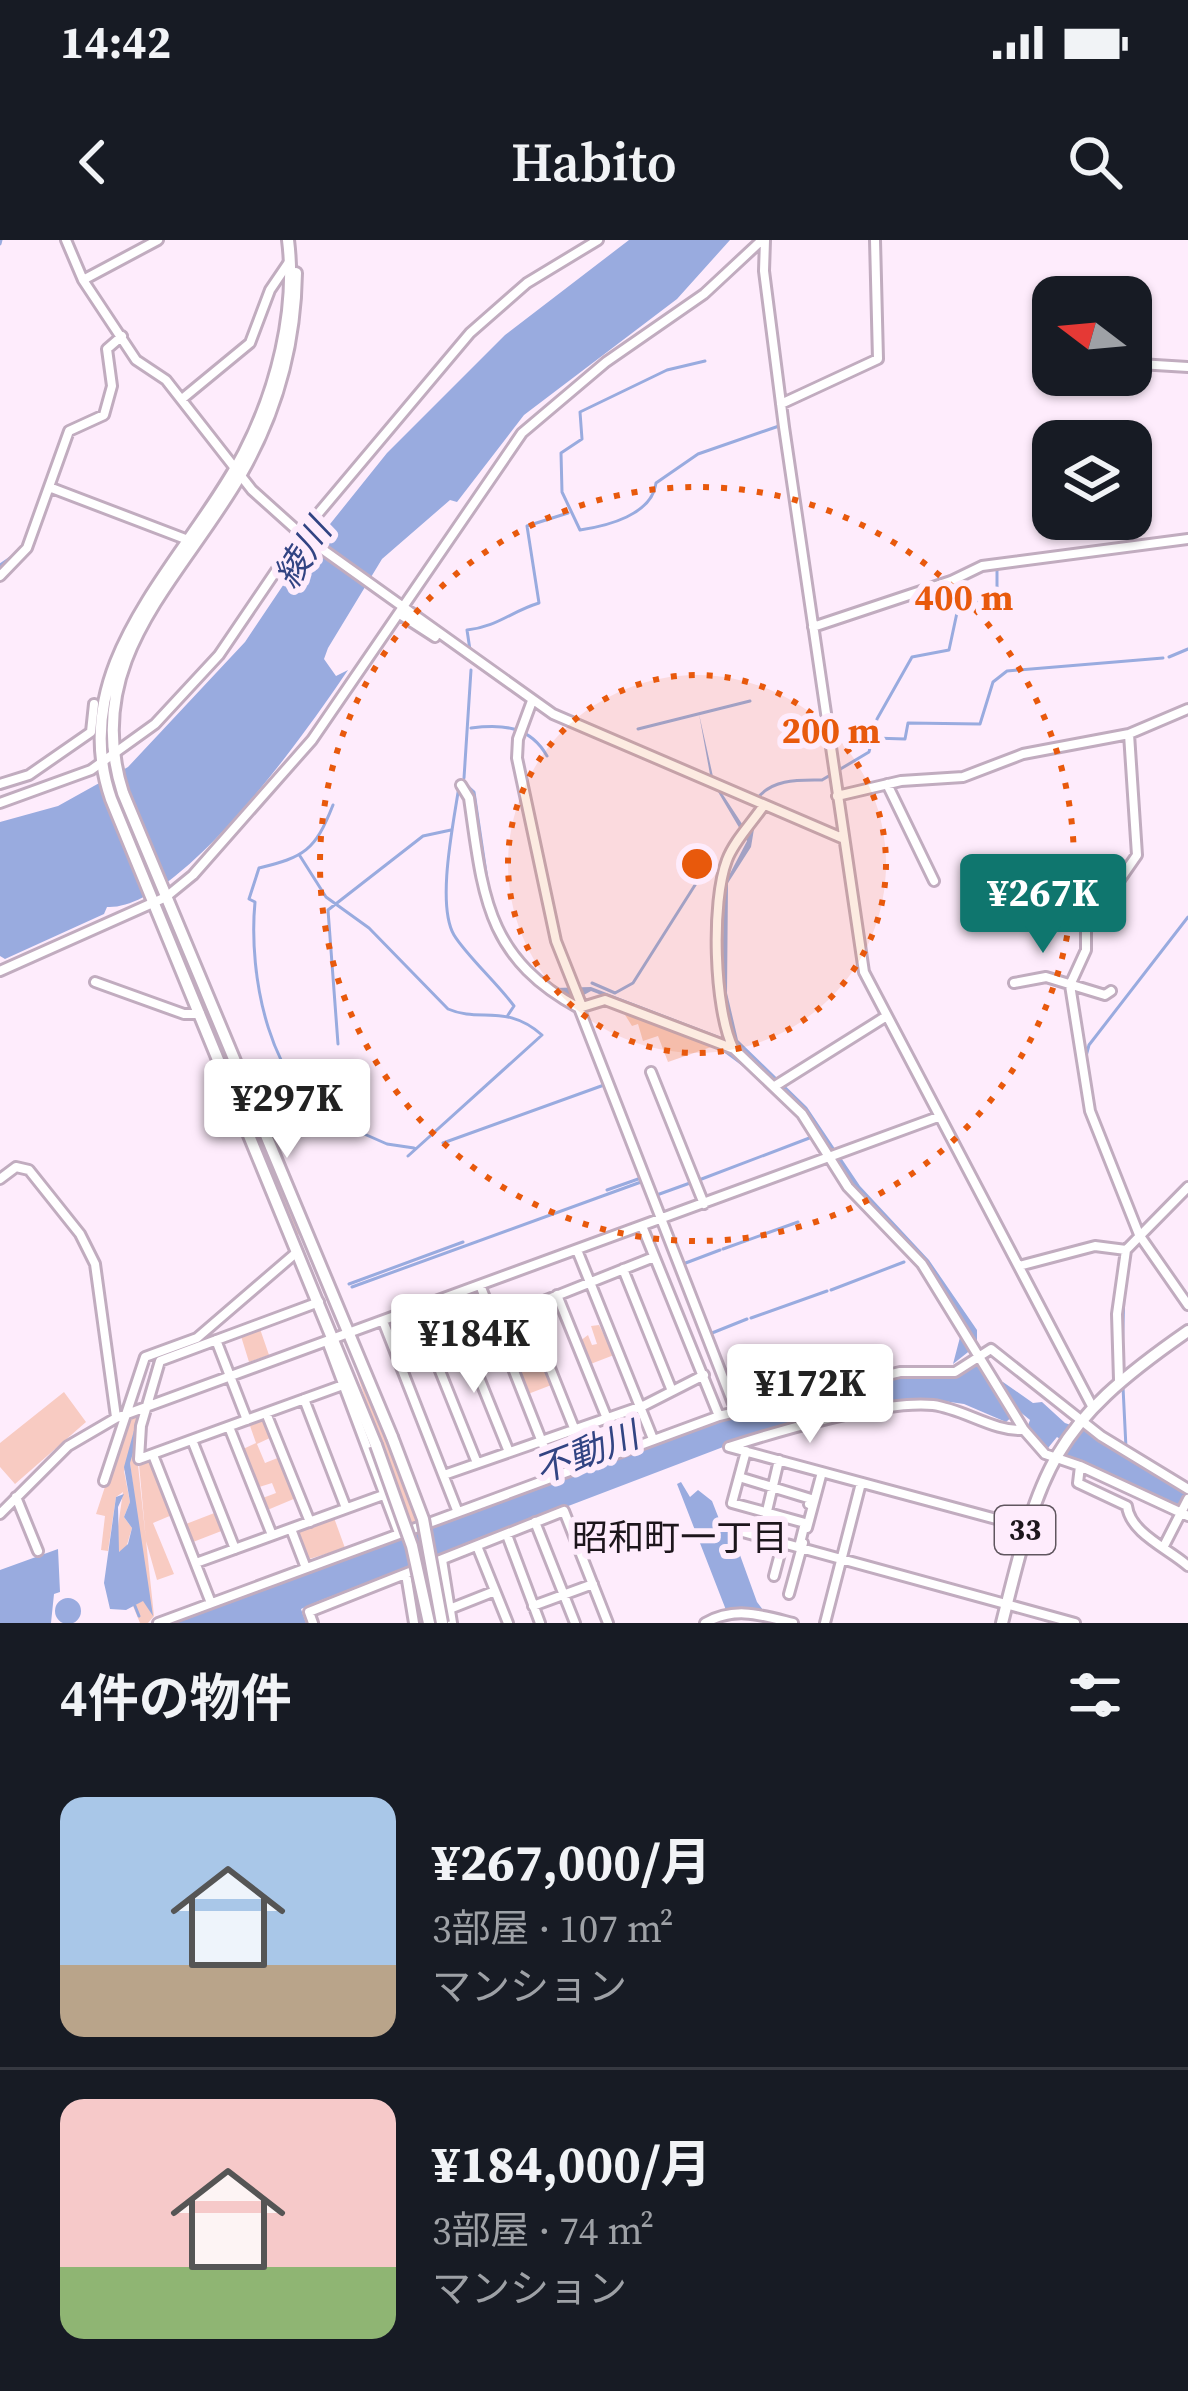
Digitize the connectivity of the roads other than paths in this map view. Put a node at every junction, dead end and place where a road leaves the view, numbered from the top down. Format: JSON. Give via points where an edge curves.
{"nodes":[{"id":1,"x":66,"y":240,"type":"edge"},
{"id":2,"x":158,"y":240,"type":"edge"},
{"id":3,"x":292,"y":240,"type":"edge"},
{"id":4,"x":598,"y":240,"type":"edge"},
{"id":5,"x":764,"y":240,"type":"edge"},
{"id":6,"x":875,"y":240,"type":"edge"},
{"id":7,"x":290,"y":262,"type":"junction"},
{"id":8,"x":83,"y":280,"type":"junction"},
{"id":9,"x":122,"y":336,"type":"junction"},
{"id":10,"x":1152,"y":365,"type":"edge"},
{"id":11,"x":1188,"y":367,"type":"edge"},
{"id":12,"x":182,"y":399,"type":"junction"},
{"id":13,"x":782,"y":404,"type":"junction"},
{"id":14,"x":238,"y":472,"type":"junction"},
{"id":15,"x":49,"y":487,"type":"junction"},
{"id":16,"x":303,"y":536,"type":"junction"},
{"id":17,"x":1188,"y":539,"type":"edge"},
{"id":18,"x":189,"y":540,"type":"junction"},
{"id":19,"x":0,"y":576,"type":"edge"},
{"id":20,"x":402,"y":611,"type":"junction"},
{"id":21,"x":813,"y":627,"type":"junction"},
{"id":22,"x":532,"y":701,"type":"junction"},
{"id":23,"x":102,"y":702,"type":"junction"},
{"id":24,"x":1188,"y":709,"type":"edge"},
{"id":25,"x":1129,"y":734,"type":"junction"},
{"id":26,"x":107,"y":760,"type":"junction"},
{"id":27,"x":0,"y":784,"type":"edge"},
{"id":28,"x":887,"y":784,"type":"junction"},
{"id":29,"x":461,"y":785,"type":"dead end"},
{"id":30,"x":837,"y":796,"type":"junction"},
{"id":31,"x":0,"y":803,"type":"edge"},
{"id":32,"x":764,"y":806,"type":"junction"},
{"id":33,"x":843,"y":839,"type":"junction"},
{"id":34,"x":934,"y":880,"type":"dead end"},
{"id":35,"x":164,"y":892,"type":"junction"},
{"id":36,"x":152,"y":900,"type":"junction"},
{"id":37,"x":0,"y":971,"type":"edge"},
{"id":38,"x":95,"y":982,"type":"dead end"},
{"id":39,"x":1014,"y":983,"type":"dead end"},
{"id":40,"x":1070,"y":985,"type":"junction"},
{"id":41,"x":206,"y":986,"type":"junction"},
{"id":42,"x":190,"y":991,"type":"junction"},
{"id":43,"x":1111,"y":992,"type":"dead end"},
{"id":44,"x":580,"y":1005,"type":"junction"},
{"id":45,"x":200,"y":1014,"type":"junction"},
{"id":46,"x":886,"y":1017,"type":"junction"},
{"id":47,"x":732,"y":1045,"type":"junction"},
{"id":48,"x":651,"y":1072,"type":"dead end"},
{"id":49,"x":778,"y":1084,"type":"junction"},
{"id":50,"x":254,"y":1100,"type":"junction"},
{"id":51,"x":239,"y":1105,"type":"junction"},
{"id":52,"x":938,"y":1117,"type":"junction"},
{"id":53,"x":835,"y":1156,"type":"junction"},
{"id":54,"x":0,"y":1179,"type":"edge"},
{"id":55,"x":1188,"y":1187,"type":"edge"},
{"id":56,"x":704,"y":1204,"type":"junction"},
{"id":57,"x":661,"y":1219,"type":"junction"},
{"id":58,"x":642,"y":1226,"type":"junction"},
{"id":59,"x":310,"y":1240,"type":"junction"},
{"id":60,"x":1134,"y":1243,"type":"junction"},
{"id":61,"x":578,"y":1250,"type":"junction"},
{"id":62,"x":298,"y":1251,"type":"junction"},
{"id":63,"x":654,"y":1257,"type":"junction"},
{"id":64,"x":1018,"y":1266,"type":"junction"},
{"id":65,"x":623,"y":1269,"type":"junction"},
{"id":66,"x":590,"y":1282,"type":"junction"},
{"id":67,"x":480,"y":1285,"type":"junction"},
{"id":68,"x":557,"y":1295,"type":"junction"},
{"id":69,"x":319,"y":1302,"type":"junction"},
{"id":70,"x":1188,"y":1304,"type":"edge"},
{"id":71,"x":526,"y":1308,"type":"junction"},
{"id":72,"x":494,"y":1320,"type":"junction"},
{"id":73,"x":383,"y":1321,"type":"junction"},
{"id":74,"x":1188,"y":1331,"type":"edge"},
{"id":75,"x":461,"y":1333,"type":"junction"},
{"id":76,"x":336,"y":1338,"type":"junction"},
{"id":77,"x":216,"y":1340,"type":"junction"},
{"id":78,"x":430,"y":1346,"type":"junction"},
{"id":79,"x":979,"y":1353,"type":"junction"},
{"id":80,"x":398,"y":1358,"type":"junction"},
{"id":81,"x":704,"y":1375,"type":"junction"},
{"id":82,"x":230,"y":1377,"type":"junction"},
{"id":83,"x":1122,"y":1378,"type":"junction"},
{"id":84,"x":343,"y":1385,"type":"junction"},
{"id":85,"x":672,"y":1391,"type":"junction"},
{"id":86,"x":304,"y":1399,"type":"junction"},
{"id":87,"x":639,"y":1405,"type":"junction"},
{"id":88,"x":1092,"y":1406,"type":"junction"},
{"id":89,"x":146,"y":1408,"type":"junction"},
{"id":90,"x":736,"y":1411,"type":"junction"},
{"id":91,"x":266,"y":1413,"type":"junction"},
{"id":92,"x":121,"y":1416,"type":"junction"},
{"id":93,"x":606,"y":1416,"type":"junction"},
{"id":94,"x":719,"y":1416,"type":"junction"},
{"id":95,"x":248,"y":1420,"type":"junction"},
{"id":96,"x":1077,"y":1423,"type":"junction"},
{"id":97,"x":229,"y":1427,"type":"junction"},
{"id":98,"x":574,"y":1428,"type":"junction"},
{"id":99,"x":1024,"y":1430,"type":"junction"},
{"id":100,"x":653,"y":1439,"type":"junction"},
{"id":101,"x":542,"y":1440,"type":"junction"},
{"id":102,"x":192,"y":1441,"type":"junction"},
{"id":103,"x":746,"y":1451,"type":"junction"},
{"id":104,"x":509,"y":1452,"type":"junction"},
{"id":105,"x":153,"y":1455,"type":"junction"},
{"id":106,"x":1053,"y":1456,"type":"junction"},
{"id":107,"x":779,"y":1460,"type":"junction"},
{"id":108,"x":477,"y":1463,"type":"junction"},
{"id":109,"x":1080,"y":1466,"type":"junction"},
{"id":110,"x":822,"y":1472,"type":"junction"},
{"id":111,"x":444,"y":1475,"type":"junction"},
{"id":112,"x":555,"y":1475,"type":"junction"},
{"id":113,"x":739,"y":1478,"type":"junction"},
{"id":114,"x":104,"y":1481,"type":"dead end"},
{"id":115,"x":861,"y":1483,"type":"junction"},
{"id":116,"x":772,"y":1487,"type":"junction"},
{"id":117,"x":1188,"y":1490,"type":"edge"},
{"id":118,"x":386,"y":1494,"type":"junction"},
{"id":119,"x":16,"y":1497,"type":"junction"},
{"id":120,"x":346,"y":1508,"type":"junction"},
{"id":121,"x":1185,"y":1509,"type":"edge"},
{"id":122,"x":458,"y":1510,"type":"junction"},
{"id":123,"x":765,"y":1512,"type":"junction"},
{"id":124,"x":0,"y":1514,"type":"edge"},
{"id":125,"x":310,"y":1522,"type":"junction"},
{"id":126,"x":535,"y":1522,"type":"junction"},
{"id":127,"x":805,"y":1523,"type":"junction"},
{"id":128,"x":1026,"y":1527,"type":"junction"},
{"id":129,"x":291,"y":1528,"type":"junction"},
{"id":130,"x":739,"y":1531,"type":"dead end"},
{"id":131,"x":399,"y":1533,"type":"junction"},
{"id":132,"x":506,"y":1534,"type":"junction"},
{"id":133,"x":272,"y":1535,"type":"junction"},
{"id":134,"x":760,"y":1540,"type":"junction"},
{"id":135,"x":783,"y":1542,"type":"junction"},
{"id":136,"x":477,"y":1546,"type":"junction"},
{"id":137,"x":1164,"y":1546,"type":"junction"},
{"id":138,"x":800,"y":1547,"type":"junction"},
{"id":139,"x":235,"y":1549,"type":"junction"},
{"id":140,"x":38,"y":1551,"type":"dead end"},
{"id":141,"x":841,"y":1558,"type":"junction"},
{"id":142,"x":442,"y":1561,"type":"junction"},
{"id":143,"x":196,"y":1563,"type":"junction"},
{"id":144,"x":1188,"y":1566,"type":"edge"},
{"id":145,"x":306,"y":1568,"type":"junction"},
{"id":146,"x":406,"y":1574,"type":"junction"},
{"id":147,"x":774,"y":1576,"type":"dead end"},
{"id":148,"x":593,"y":1584,"type":"junction"},
{"id":149,"x":495,"y":1591,"type":"junction"},
{"id":150,"x":789,"y":1594,"type":"dead end"},
{"id":151,"x":564,"y":1595,"type":"junction"},
{"id":152,"x":1007,"y":1601,"type":"junction"},
{"id":153,"x":211,"y":1603,"type":"junction"},
{"id":154,"x":533,"y":1606,"type":"junction"},
{"id":155,"x":452,"y":1608,"type":"junction"},
{"id":156,"x":158,"y":1623,"type":"edge"},
{"id":157,"x":313,"y":1623,"type":"edge"},
{"id":158,"x":414,"y":1623,"type":"edge"},
{"id":159,"x":429,"y":1623,"type":"edge"},
{"id":160,"x":442,"y":1623,"type":"edge"},
{"id":161,"x":452,"y":1623,"type":"edge"},
{"id":162,"x":508,"y":1623,"type":"edge"},
{"id":163,"x":540,"y":1623,"type":"edge"},
{"id":164,"x":574,"y":1623,"type":"edge"},
{"id":165,"x":608,"y":1623,"type":"edge"},
{"id":166,"x":705,"y":1623,"type":"edge"},
{"id":167,"x":793,"y":1623,"type":"edge"},
{"id":168,"x":824,"y":1623,"type":"edge"},
{"id":169,"x":1002,"y":1623,"type":"edge"},
{"id":170,"x":1075,"y":1623,"type":"edge"}],
"edges":[{"from":1,"to":8,"type":"street"},
{"from":2,"to":8,"type":"street"},
{"from":3,"to":7,"type":"main road"},
{"from":3,"to":14,"type":"main road","via":[[296,293],[285,366]]},
{"from":4,"to":16,"type":"street","via":[[527,284],[470,333]]},
{"from":5,"to":13,"type":"street"},
{"from":5,"to":20,"type":"street","via":[[523,433]]},
{"from":6,"to":13,"type":"street","via":[[878,359]]},
{"from":7,"to":12,"type":"street","via":[[250,344]]},
{"from":7,"to":14,"type":"main road","via":[[277,364]]},
{"from":8,"to":9,"type":"street"},
{"from":9,"to":12,"type":"street","via":[[136,360]]},
{"from":9,"to":15,"type":"street","via":[[106,349],[112,386],[104,415],[70,430]]},
{"from":10,"to":11,"type":"street"},
{"from":12,"to":14,"type":"street"},
{"from":13,"to":21,"type":"street"},
{"from":14,"to":16,"type":"street"},
{"from":14,"to":18,"type":"main road"},
{"from":14,"to":23,"type":"main road"},
{"from":15,"to":18,"type":"street"},
{"from":15,"to":19,"type":"street","via":[[28,548]]},
{"from":16,"to":20,"type":"street"},
{"from":16,"to":26,"type":"street","via":[[219,655],[155,724]]},
{"from":17,"to":21,"type":"street","via":[[982,566]]},
{"from":18,"to":23,"type":"main road","via":[[126,636]]},
{"from":20,"to":22,"type":"street"},
{"from":20,"to":35,"type":"street","via":[[290,770]]},
{"from":21,"to":30,"type":"street"},
{"from":22,"to":32,"type":"street"},
{"from":22,"to":44,"type":"street","via":[[518,758],[556,940]]},
{"from":23,"to":26,"type":"main road"},
{"from":23,"to":27,"type":"street","via":[[91,732],[28,776]]},
{"from":24,"to":25,"type":"street"},
{"from":25,"to":28,"type":"street","via":[[1017,756],[963,777]]},
{"from":25,"to":40,"type":"street","via":[[1137,855],[1086,920],[1086,950]]},
{"from":26,"to":31,"type":"street"},
{"from":26,"to":35,"type":"main road"},
{"from":26,"to":36,"type":"main road"},
{"from":28,"to":30,"type":"street"},
{"from":28,"to":34,"type":"street"},
{"from":29,"to":44,"type":"street","via":[[496,931],[530,976]]},
{"from":30,"to":33,"type":"street"},
{"from":32,"to":33,"type":"street"},
{"from":32,"to":47,"type":"street","via":[[728,856],[720,882],[720,1001]]},
{"from":33,"to":46,"type":"street","via":[[859,954]]},
{"from":35,"to":36,"type":"street"},
{"from":35,"to":41,"type":"main road"},
{"from":36,"to":37,"type":"street"},
{"from":36,"to":42,"type":"main road"},
{"from":38,"to":45,"type":"street"},
{"from":39,"to":40,"type":"street","via":[[1046,977]]},
{"from":40,"to":43,"type":"street"},
{"from":40,"to":60,"type":"street","via":[[1090,1112]]},
{"from":41,"to":42,"type":"main road"},
{"from":41,"to":50,"type":"main road"},
{"from":42,"to":45,"type":"main road"},
{"from":44,"to":47,"type":"street","via":[[605,1000]]},
{"from":44,"to":57,"type":"street"},
{"from":45,"to":51,"type":"main road"},
{"from":46,"to":49,"type":"street"},
{"from":46,"to":52,"type":"street"},
{"from":47,"to":49,"type":"street"},
{"from":48,"to":56,"type":"street"},
{"from":49,"to":53,"type":"street"},
{"from":50,"to":51,"type":"main road"},
{"from":50,"to":59,"type":"main road"},
{"from":51,"to":62,"type":"main road"},
{"from":52,"to":53,"type":"street"},
{"from":52,"to":64,"type":"street"},
{"from":53,"to":56,"type":"street"},
{"from":53,"to":79,"type":"street","via":[[860,1202],[922,1264]]},
{"from":54,"to":92,"type":"street","via":[[16,1167],[29,1170],[89,1247]]},
{"from":55,"to":60,"type":"street"},
{"from":56,"to":57,"type":"street"},
{"from":57,"to":58,"type":"street"},
{"from":57,"to":90,"type":"street"},
{"from":58,"to":61,"type":"street"},
{"from":58,"to":63,"type":"street"},
{"from":59,"to":62,"type":"main road"},
{"from":59,"to":76,"type":"main road"},
{"from":60,"to":64,"type":"street"},
{"from":60,"to":70,"type":"street"},
{"from":60,"to":83,"type":"street","via":[[1117,1314]]},
{"from":61,"to":66,"type":"street"},
{"from":61,"to":67,"type":"street"},
{"from":62,"to":69,"type":"main road"},
{"from":62,"to":92,"type":"street","via":[[197,1339],[145,1357]]},
{"from":63,"to":65,"type":"street"},
{"from":63,"to":81,"type":"street"},
{"from":64,"to":88,"type":"street"},
{"from":65,"to":66,"type":"street"},
{"from":65,"to":85,"type":"street"},
{"from":66,"to":68,"type":"street"},
{"from":66,"to":87,"type":"street"},
{"from":67,"to":72,"type":"street"},
{"from":67,"to":73,"type":"street"},
{"from":68,"to":71,"type":"street"},
{"from":68,"to":93,"type":"street"},
{"from":69,"to":76,"type":"main road"},
{"from":69,"to":77,"type":"street"},
{"from":71,"to":72,"type":"street"},
{"from":71,"to":98,"type":"street"},
{"from":72,"to":75,"type":"street"},
{"from":72,"to":101,"type":"street"},
{"from":73,"to":76,"type":"street"},
{"from":73,"to":80,"type":"street"},
{"from":74,"to":83,"type":"main road","number":"33"},
{"from":75,"to":78,"type":"street"},
{"from":75,"to":104,"type":"street"},
{"from":76,"to":82,"type":"street"},
{"from":76,"to":84,"type":"street"},
{"from":76,"to":159,"type":"main road","bridge":true,"via":[[412,1546]]},
{"from":76,"to":160,"type":"main road","bridge":true,"via":[[392,1438],[423,1519]]},
{"from":77,"to":82,"type":"street"},
{"from":77,"to":89,"type":"street","via":[[162,1360]]},
{"from":78,"to":80,"type":"street"},
{"from":78,"to":108,"type":"street"},
{"from":79,"to":90,"type":"street","via":[[955,1372],[900,1372]]},
{"from":79,"to":96,"type":"street","via":[[991,1349]]},
{"from":79,"to":99,"type":"street"},
{"from":80,"to":111,"type":"street"},
{"from":81,"to":85,"type":"street"},
{"from":81,"to":94,"type":"street"},
{"from":82,"to":89,"type":"street"},
{"from":82,"to":95,"type":"street"},
{"from":83,"to":88,"type":"main road","number":"33"},
{"from":84,"to":86,"type":"street"},
{"from":84,"to":118,"type":"street"},
{"from":85,"to":87,"type":"street"},
{"from":86,"to":91,"type":"street"},
{"from":86,"to":120,"type":"street"},
{"from":87,"to":93,"type":"street"},
{"from":87,"to":100,"type":"street"},
{"from":88,"to":96,"type":"main road","number":"33"},
{"from":89,"to":92,"type":"street"},
{"from":89,"to":105,"type":"street","via":[[139,1459]]},
{"from":90,"to":94,"type":"street"},
{"from":91,"to":95,"type":"street"},
{"from":91,"to":125,"type":"street"},
{"from":92,"to":114,"type":"street"},
{"from":92,"to":119,"type":"street","via":[[68,1446]]},
{"from":93,"to":98,"type":"street"},
{"from":94,"to":100,"type":"street"},
{"from":95,"to":97,"type":"street"},
{"from":96,"to":106,"type":"main road","number":"33"},
{"from":96,"to":117,"type":"street"},
{"from":97,"to":102,"type":"street"},
{"from":97,"to":133,"type":"street"},
{"from":98,"to":101,"type":"street"},
{"from":99,"to":103,"type":"street","via":[[913,1405],[729,1447]]},
{"from":99,"to":106,"type":"street"},
{"from":100,"to":112,"type":"street"},
{"from":101,"to":104,"type":"street"},
{"from":101,"to":112,"type":"street"},
{"from":102,"to":105,"type":"street"},
{"from":102,"to":139,"type":"street"},
{"from":103,"to":107,"type":"street"},
{"from":103,"to":113,"type":"street"},
{"from":104,"to":108,"type":"street"},
{"from":105,"to":143,"type":"street"},
{"from":106,"to":109,"type":"street"},
{"from":106,"to":128,"type":"main road","number":"33"},
{"from":107,"to":110,"type":"street"},
{"from":107,"to":116,"type":"street"},
{"from":108,"to":111,"type":"street"},
{"from":109,"to":121,"type":"street"},
{"from":109,"to":137,"type":"street","via":[[1078,1483],[1127,1506],[1129,1520]]},
{"from":110,"to":115,"type":"street"},
{"from":110,"to":138,"type":"street"},
{"from":111,"to":122,"type":"street"},
{"from":112,"to":122,"type":"street"},
{"from":113,"to":116,"type":"street"},
{"from":113,"to":123,"type":"street","via":[[732,1503]]},
{"from":115,"to":128,"type":"street"},
{"from":115,"to":141,"type":"street"},
{"from":116,"to":123,"type":"street"},
{"from":116,"to":127,"type":"street","via":[[811,1499]]},
{"from":118,"to":120,"type":"street"},
{"from":118,"to":131,"type":"street"},
{"from":119,"to":124,"type":"street"},
{"from":119,"to":140,"type":"street"},
{"from":120,"to":125,"type":"street"},
{"from":121,"to":137,"type":"street"},
{"from":122,"to":131,"type":"street"},
{"from":123,"to":127,"type":"street"},
{"from":123,"to":134,"type":"street"},
{"from":125,"to":129,"type":"street"},
{"from":126,"to":132,"type":"street"},
{"from":126,"to":148,"type":"street","via":[[564,1511]]},
{"from":126,"to":151,"type":"street"},
{"from":127,"to":138,"type":"street"},
{"from":128,"to":152,"type":"main road","number":"33"},
{"from":129,"to":133,"type":"street"},
{"from":129,"to":145,"type":"street"},
{"from":130,"to":134,"type":"street"},
{"from":131,"to":145,"type":"street"},
{"from":132,"to":136,"type":"street"},
{"from":132,"to":154,"type":"street"},
{"from":133,"to":139,"type":"street"},
{"from":134,"to":135,"type":"street"},
{"from":135,"to":138,"type":"street"},
{"from":135,"to":147,"type":"street"},
{"from":136,"to":142,"type":"street"},
{"from":136,"to":149,"type":"street"},
{"from":137,"to":144,"type":"street"},
{"from":138,"to":141,"type":"street"},
{"from":138,"to":150,"type":"street"},
{"from":139,"to":143,"type":"street"},
{"from":141,"to":152,"type":"street"},
{"from":141,"to":168,"type":"street"},
{"from":142,"to":146,"type":"street"},
{"from":142,"to":155,"type":"street"},
{"from":143,"to":153,"type":"street"},
{"from":145,"to":153,"type":"street"},
{"from":146,"to":157,"type":"street","via":[[309,1612]]},
{"from":146,"to":158,"type":"street"},
{"from":148,"to":151,"type":"street"},
{"from":148,"to":165,"type":"street"},
{"from":149,"to":155,"type":"street"},
{"from":149,"to":162,"type":"street"},
{"from":151,"to":154,"type":"street"},
{"from":151,"to":164,"type":"street"},
{"from":152,"to":169,"type":"main road","number":"33"},
{"from":152,"to":170,"type":"street"},
{"from":153,"to":156,"type":"street"},
{"from":154,"to":163,"type":"street"},
{"from":155,"to":161,"type":"street"},
{"from":166,"to":167,"type":"street","via":[[753,1613]]}]}
